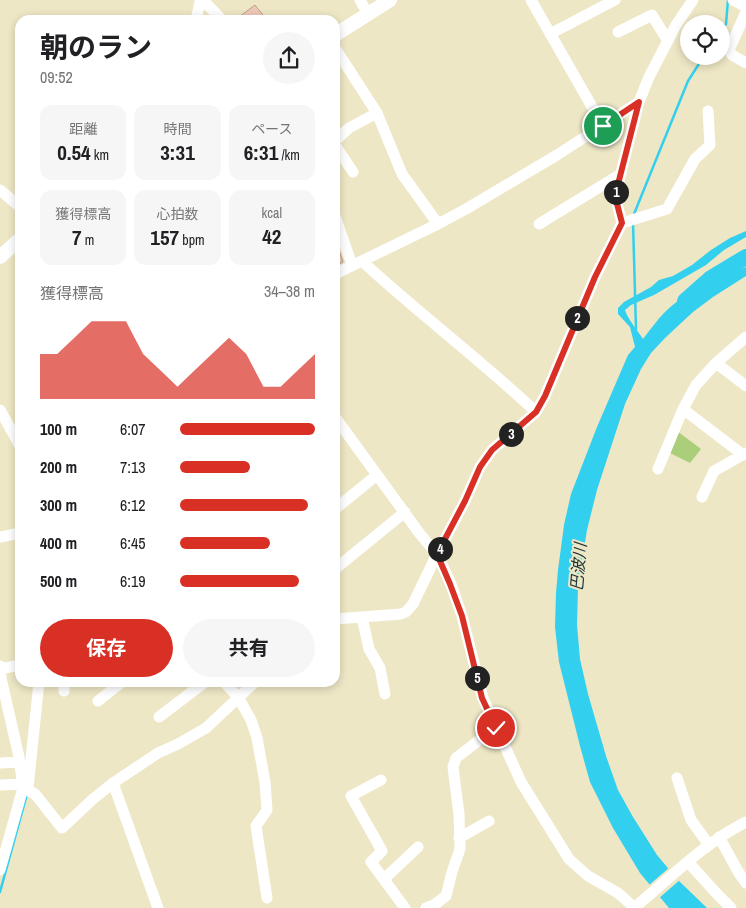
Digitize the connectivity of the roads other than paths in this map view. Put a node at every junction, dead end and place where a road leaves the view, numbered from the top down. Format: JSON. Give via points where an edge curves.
{"nodes":[{"id":1,"x":360,"y":0,"type":"edge"},
{"id":2,"x":390,"y":0,"type":"edge"},
{"id":3,"x":531,"y":0,"type":"edge"},
{"id":4,"x":615,"y":0,"type":"edge"},
{"id":5,"x":693,"y":0,"type":"edge"},
{"id":6,"x":206,"y":1,"type":"edge"},
{"id":7,"x":743,"y":9,"type":"edge"},
{"id":8,"x":368,"y":14,"type":"junction"},
{"id":9,"x":197,"y":15,"type":"edge"},
{"id":10,"x":218,"y":15,"type":"edge"},
{"id":11,"x":340,"y":32,"type":"edge"},
{"id":12,"x":618,"y":32,"type":"dead end"},
{"id":13,"x":550,"y":34,"type":"junction"},
{"id":14,"x":668,"y":41,"type":"junction"},
{"id":15,"x":340,"y":56,"type":"edge"},
{"id":16,"x":746,"y":63,"type":"edge"},
{"id":17,"x":639,"y":102,"type":"junction"},
{"id":18,"x":708,"y":111,"type":"dead end"},
{"id":19,"x":377,"y":113,"type":"junction"},
{"id":20,"x":603,"y":126,"type":"junction"},
{"id":21,"x":340,"y":138,"type":"edge"},
{"id":22,"x":340,"y":151,"type":"edge"},
{"id":23,"x":354,"y":172,"type":"dead end"},
{"id":24,"x":621,"y":174,"type":"junction"},
{"id":25,"x":0,"y":190,"type":"edge"},
{"id":26,"x":15,"y":204,"type":"edge"},
{"id":27,"x":622,"y":223,"type":"junction"},
{"id":28,"x":438,"y":224,"type":"junction"},
{"id":29,"x":539,"y":224,"type":"dead end"},
{"id":30,"x":340,"y":227,"type":"edge"},
{"id":31,"x":15,"y":244,"type":"edge"},
{"id":32,"x":0,"y":258,"type":"edge"},
{"id":33,"x":357,"y":263,"type":"junction"},
{"id":34,"x":340,"y":272,"type":"edge"},
{"id":35,"x":746,"y":338,"type":"edge"},
{"id":36,"x":716,"y":363,"type":"junction"},
{"id":37,"x":746,"y":386,"type":"edge"},
{"id":38,"x":683,"y":409,"type":"junction"},
{"id":39,"x":0,"y":410,"type":"edge"},
{"id":40,"x":536,"y":412,"type":"junction"},
{"id":41,"x":340,"y":425,"type":"edge"},
{"id":42,"x":15,"y":437,"type":"edge"},
{"id":43,"x":745,"y":454,"type":"edge"},
{"id":44,"x":658,"y":469,"type":"dead end"},
{"id":45,"x":377,"y":475,"type":"junction"},
{"id":46,"x":702,"y":497,"type":"dead end"},
{"id":47,"x":340,"y":505,"type":"edge"},
{"id":48,"x":404,"y":512,"type":"junction"},
{"id":49,"x":15,"y":534,"type":"edge"},
{"id":50,"x":0,"y":537,"type":"edge"},
{"id":51,"x":437,"y":554,"type":"junction"},
{"id":52,"x":340,"y":566,"type":"edge"},
{"id":53,"x":362,"y":616,"type":"junction"},
{"id":54,"x":340,"y":618,"type":"edge"},
{"id":55,"x":15,"y":667,"type":"edge"},
{"id":56,"x":0,"y":673,"type":"edge"},
{"id":57,"x":38,"y":687,"type":"edge"},
{"id":58,"x":116,"y":687,"type":"edge"},
{"id":59,"x":198,"y":687,"type":"edge"},
{"id":60,"x":229,"y":687,"type":"edge"},
{"id":61,"x":249,"y":687,"type":"edge"},
{"id":62,"x":385,"y":694,"type":"dead end"},
{"id":63,"x":238,"y":697,"type":"junction"},
{"id":64,"x":98,"y":701,"type":"dead end"},
{"id":65,"x":159,"y":717,"type":"dead end"},
{"id":66,"x":496,"y":728,"type":"junction"},
{"id":67,"x":0,"y":762,"type":"edge"},
{"id":68,"x":20,"y":762,"type":"junction"},
{"id":69,"x":677,"y":778,"type":"dead end"},
{"id":70,"x":381,"y":780,"type":"dead end"},
{"id":71,"x":113,"y":784,"type":"junction"},
{"id":72,"x":0,"y":785,"type":"edge"},
{"id":73,"x":25,"y":788,"type":"junction"},
{"id":74,"x":489,"y":821,"type":"dead end"},
{"id":75,"x":746,"y":822,"type":"edge"},
{"id":76,"x":6,"y":831,"type":"edge"},
{"id":77,"x":719,"y":837,"type":"junction"},
{"id":78,"x":459,"y":838,"type":"junction"},
{"id":79,"x":709,"y":844,"type":"junction"},
{"id":80,"x":418,"y":847,"type":"dead end"},
{"id":81,"x":686,"y":864,"type":"junction"},
{"id":82,"x":1,"y":866,"type":"edge"},
{"id":83,"x":384,"y":879,"type":"junction"},
{"id":84,"x":746,"y":883,"type":"edge"},
{"id":85,"x":636,"y":906,"type":"edge"},
{"id":86,"x":155,"y":907,"type":"edge"},
{"id":87,"x":267,"y":908,"type":"edge"},
{"id":88,"x":405,"y":908,"type":"edge"},
{"id":89,"x":426,"y":908,"type":"edge"},
{"id":90,"x":731,"y":908,"type":"edge"}],
"edges":[{"from":1,"to":8,"type":"street"},
{"from":2,"to":8,"type":"main road"},
{"from":3,"to":13,"type":"street"},
{"from":4,"to":13,"type":"street"},
{"from":5,"to":14,"type":"street"},
{"from":6,"to":9,"type":"street","via":[[200,2]]},
{"from":6,"to":10,"type":"street"},
{"from":7,"to":16,"type":"street","via":[[729,50]]},
{"from":8,"to":11,"type":"main road"},
{"from":12,"to":14,"type":"street","via":[[652,15]]},
{"from":13,"to":20,"type":"street"},
{"from":14,"to":17,"type":"street"},
{"from":15,"to":19,"type":"street"},
{"from":17,"to":20,"type":"street"},
{"from":17,"to":24,"type":"street"},
{"from":18,"to":27,"type":"street","via":[[710,145],[695,159],[667,209]]},
{"from":19,"to":21,"type":"street","via":[[349,128]]},
{"from":19,"to":28,"type":"street","via":[[402,174]]},
{"from":20,"to":28,"type":"street"},
{"from":22,"to":23,"type":"street"},
{"from":24,"to":27,"type":"street","via":[[615,196]]},
{"from":24,"to":29,"type":"street"},
{"from":25,"to":26,"type":"street"},
{"from":27,"to":40,"type":"street"},
{"from":28,"to":33,"type":"street"},
{"from":30,"to":33,"type":"street"},
{"from":31,"to":32,"type":"main road"},
{"from":33,"to":34,"type":"street"},
{"from":33,"to":40,"type":"street","via":[[384,281]]},
{"from":35,"to":36,"type":"street"},
{"from":36,"to":37,"type":"street"},
{"from":36,"to":38,"type":"street","via":[[696,385]]},
{"from":38,"to":43,"type":"street"},
{"from":38,"to":44,"type":"street"},
{"from":39,"to":42,"type":"street"},
{"from":40,"to":51,"type":"street","via":[[492,450],[480,467]]},
{"from":41,"to":45,"type":"street"},
{"from":43,"to":46,"type":"street","via":[[714,472]]},
{"from":45,"to":47,"type":"street"},
{"from":45,"to":48,"type":"street"},
{"from":48,"to":51,"type":"street"},
{"from":48,"to":52,"type":"street"},
{"from":49,"to":50,"type":"street"},
{"from":51,"to":53,"type":"street","via":[[406,612]]},
{"from":51,"to":66,"type":"street","via":[[462,616],[482,698]]},
{"from":53,"to":54,"type":"street"},
{"from":53,"to":62,"type":"street","via":[[369,649],[380,668]]},
{"from":55,"to":56,"type":"street"},
{"from":56,"to":68,"type":"street"},
{"from":57,"to":73,"type":"street"},
{"from":58,"to":64,"type":"street"},
{"from":59,"to":65,"type":"street"},
{"from":60,"to":63,"type":"street"},
{"from":61,"to":63,"type":"street"},
{"from":63,"to":71,"type":"street","via":[[206,728],[158,753]]},
{"from":63,"to":87,"type":"street","via":[[252,720],[265,782],[267,810],[256,826]]},
{"from":66,"to":78,"type":"street","via":[[456,758],[452,767]]},
{"from":66,"to":85,"type":"street","via":[[521,782],[569,859],[588,876]]},
{"from":67,"to":68,"type":"street"},
{"from":68,"to":73,"type":"street"},
{"from":69,"to":79,"type":"street","via":[[691,820]]},
{"from":70,"to":83,"type":"street","via":[[351,796],[382,851],[371,862]]},
{"from":71,"to":73,"type":"street","via":[[62,828],[35,794]]},
{"from":71,"to":86,"type":"street"},
{"from":72,"to":73,"type":"street"},
{"from":73,"to":76,"type":"street"},
{"from":74,"to":78,"type":"street"},
{"from":75,"to":77,"type":"street"},
{"from":76,"to":82,"type":"street"},
{"from":77,"to":79,"type":"street"},
{"from":77,"to":84,"type":"street"},
{"from":78,"to":89,"type":"street","via":[[460,849],[446,896]]},
{"from":79,"to":81,"type":"street"},
{"from":80,"to":83,"type":"street"},
{"from":81,"to":85,"type":"street"},
{"from":81,"to":90,"type":"street"},
{"from":83,"to":88,"type":"street"}]}
